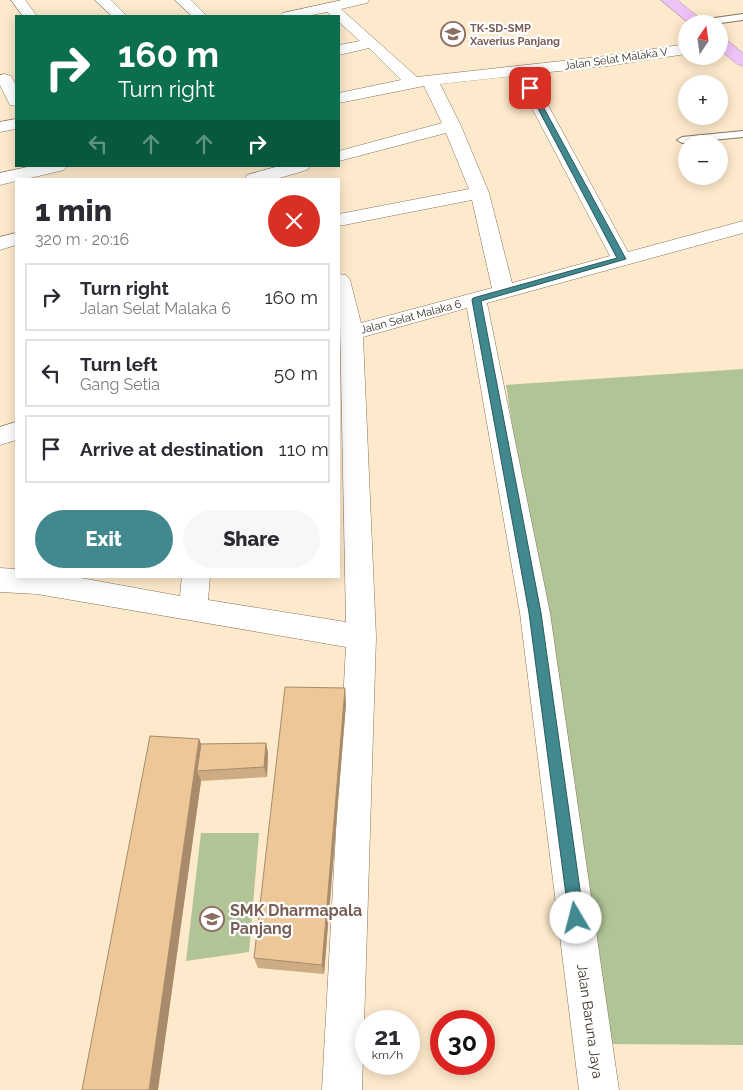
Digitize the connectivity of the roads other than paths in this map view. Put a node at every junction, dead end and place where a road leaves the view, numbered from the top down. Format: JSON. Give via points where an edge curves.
{"nodes":[{"id":1,"x":18,"y":0,"type":"edge"},
{"id":2,"x":102,"y":0,"type":"edge"},
{"id":3,"x":182,"y":0,"type":"edge"},
{"id":4,"x":280,"y":0,"type":"edge"},
{"id":5,"x":362,"y":0,"type":"edge"},
{"id":6,"x":668,"y":0,"type":"edge"},
{"id":7,"x":330,"y":7,"type":"junction"},
{"id":8,"x":29,"y":15,"type":"edge"},
{"id":9,"x":119,"y":15,"type":"edge"},
{"id":10,"x":199,"y":15,"type":"edge"},
{"id":11,"x":288,"y":15,"type":"edge"},
{"id":12,"x":294,"y":15,"type":"edge"},
{"id":13,"x":339,"y":15,"type":"edge"},
{"id":14,"x":688,"y":15,"type":"edge"},
{"id":15,"x":340,"y":16,"type":"edge"},
{"id":16,"x":743,"y":17,"type":"edge"},
{"id":17,"x":728,"y":19,"type":"edge"},
{"id":18,"x":372,"y":43,"type":"junction"},
{"id":19,"x":728,"y":49,"type":"edge"},
{"id":20,"x":340,"y":50,"type":"edge"},
{"id":21,"x":678,"y":51,"type":"edge"},
{"id":22,"x":743,"y":61,"type":"edge"},
{"id":23,"x":521,"y":71,"type":"junction"},
{"id":24,"x":7,"y":79,"type":"edge"},
{"id":25,"x":422,"y":81,"type":"junction"},
{"id":26,"x":340,"y":98,"type":"edge"},
{"id":27,"x":15,"y":99,"type":"edge"},
{"id":28,"x":15,"y":124,"type":"edge"},
{"id":29,"x":452,"y":126,"type":"junction"},
{"id":30,"x":0,"y":127,"type":"edge"},
{"id":31,"x":743,"y":134,"type":"edge"},
{"id":32,"x":728,"y":135,"type":"edge"},
{"id":33,"x":340,"y":156,"type":"edge"},
{"id":34,"x":54,"y":167,"type":"edge"},
{"id":35,"x":59,"y":167,"type":"edge"},
{"id":36,"x":298,"y":167,"type":"edge"},
{"id":37,"x":282,"y":172,"type":"edge"},
{"id":38,"x":65,"y":178,"type":"edge"},
{"id":39,"x":258,"y":178,"type":"edge"},
{"id":40,"x":0,"y":179,"type":"edge"},
{"id":41,"x":480,"y":193,"type":"junction"},
{"id":42,"x":340,"y":220,"type":"edge"},
{"id":43,"x":743,"y":227,"type":"edge"},
{"id":44,"x":15,"y":239,"type":"edge"},
{"id":45,"x":0,"y":244,"type":"edge"},
{"id":46,"x":622,"y":259,"type":"junction"},
{"id":47,"x":340,"y":289,"type":"edge"},
{"id":48,"x":490,"y":295,"type":"junction"},
{"id":49,"x":345,"y":334,"type":"edge"},
{"id":50,"x":15,"y":431,"type":"edge"},
{"id":51,"x":0,"y":436,"type":"edge"},
{"id":52,"x":196,"y":578,"type":"edge"},
{"id":53,"x":38,"y":579,"type":"edge"},
{"id":54,"x":0,"y":580,"type":"edge"},
{"id":55,"x":193,"y":610,"type":"junction"},
{"id":56,"x":361,"y":637,"type":"junction"},
{"id":57,"x":342,"y":1090,"type":"edge"},
{"id":58,"x":600,"y":1090,"type":"edge"}],
"edges":[{"from":1,"to":8,"type":"street"},
{"from":2,"to":9,"type":"street"},
{"from":3,"to":10,"type":"street"},
{"from":4,"to":11,"type":"street"},
{"from":5,"to":7,"type":"street"},
{"from":6,"to":14,"type":"highway"},
{"from":7,"to":12,"type":"street"},
{"from":7,"to":13,"type":"street"},
{"from":15,"to":18,"type":"street"},
{"from":16,"to":17,"type":"lane"},
{"from":18,"to":20,"type":"street"},
{"from":18,"to":25,"type":"street"},
{"from":19,"to":22,"type":"highway"},
{"from":21,"to":23,"type":"street","name":"Jalan Selat Malaka V"},
{"from":23,"to":25,"type":"street","name":"Jalan Selat Malaka V"},
{"from":23,"to":46,"type":"street"},
{"from":24,"to":27,"type":"street"},
{"from":25,"to":26,"type":"street","name":"Jalan Selat Malaka V"},
{"from":25,"to":29,"type":"street","name":"Jalan Baruna Jaya"},
{"from":28,"to":30,"type":"street"},
{"from":29,"to":33,"type":"street"},
{"from":29,"to":41,"type":"street","name":"Jalan Baruna Jaya"},
{"from":31,"to":32,"type":"lane"},
{"from":34,"to":40,"type":"street"},
{"from":35,"to":38,"type":"street"},
{"from":36,"to":37,"type":"street"},
{"from":37,"to":39,"type":"street"},
{"from":41,"to":42,"type":"street"},
{"from":41,"to":48,"type":"street","name":"Jalan Baruna Jaya"},
{"from":43,"to":46,"type":"street","name":"Jalan Selat Malaka 6"},
{"from":44,"to":45,"type":"street"},
{"from":46,"to":48,"type":"street","name":"Jalan Selat Malaka 6"},
{"from":47,"to":49,"type":"street"},
{"from":48,"to":49,"type":"street","name":"Jalan Selat Malaka 6"},
{"from":48,"to":58,"type":"street","name":"Jalan Baruna Jaya"},
{"from":49,"to":56,"type":"street"},
{"from":50,"to":51,"type":"street"},
{"from":52,"to":55,"type":"street"},
{"from":53,"to":54,"type":"street"},
{"from":53,"to":55,"type":"street"},
{"from":55,"to":56,"type":"street"},
{"from":56,"to":57,"type":"street"}]}
